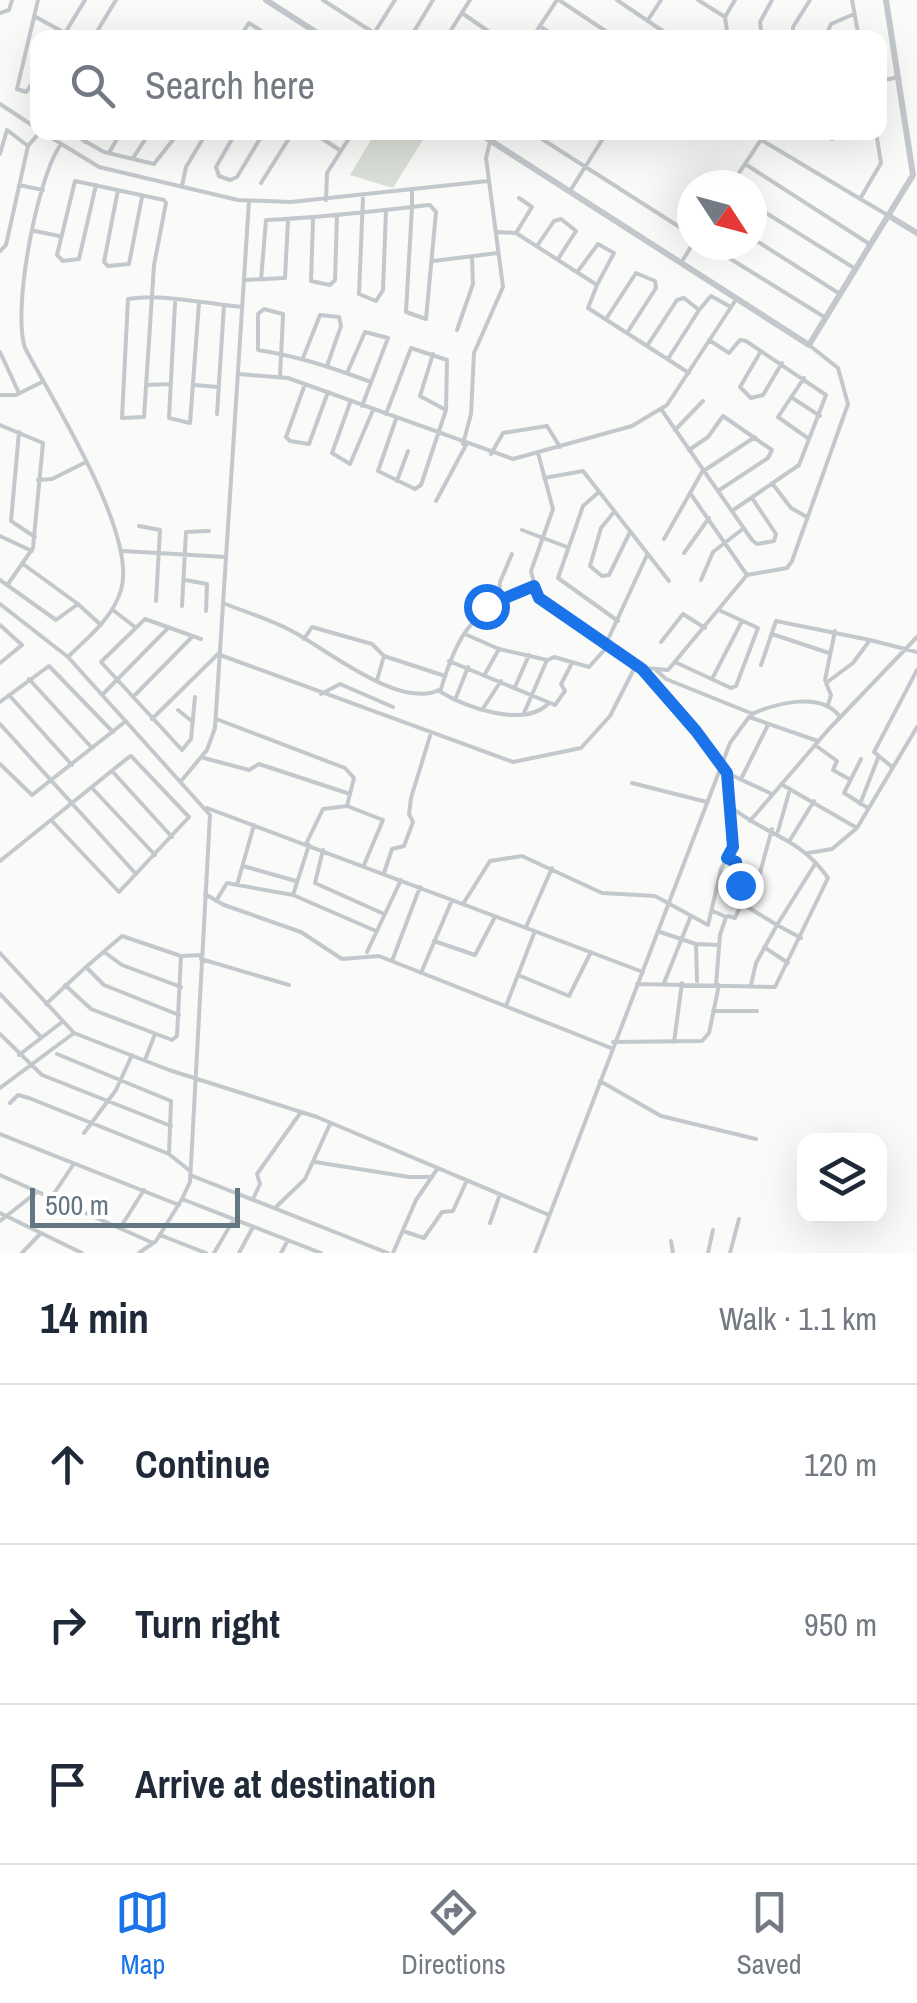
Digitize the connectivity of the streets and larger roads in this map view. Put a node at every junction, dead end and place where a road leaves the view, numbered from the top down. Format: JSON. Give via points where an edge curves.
{"nodes":[{"id":1,"x":12,"y":0,"type":"edge"},
{"id":2,"x":38,"y":0,"type":"edge"},
{"id":3,"x":85,"y":0,"type":"edge"},
{"id":4,"x":116,"y":0,"type":"edge"},
{"id":5,"x":266,"y":0,"type":"edge"},
{"id":6,"x":323,"y":0,"type":"edge"},
{"id":7,"x":382,"y":0,"type":"edge"},
{"id":8,"x":434,"y":0,"type":"edge"},
{"id":9,"x":470,"y":0,"type":"edge"},
{"id":10,"x":558,"y":0,"type":"edge"},
{"id":11,"x":617,"y":0,"type":"edge"},
{"id":12,"x":662,"y":0,"type":"edge"},
{"id":13,"x":698,"y":0,"type":"edge"},
{"id":14,"x":735,"y":0,"type":"edge"},
{"id":15,"x":772,"y":0,"type":"edge"},
{"id":16,"x":810,"y":0,"type":"edge"},
{"id":17,"x":852,"y":0,"type":"edge"},
{"id":18,"x":887,"y":0,"type":"edge"},
{"id":19,"x":393,"y":3,"type":"edge"},
{"id":20,"x":0,"y":13,"type":"edge"},
{"id":21,"x":462,"y":13,"type":"junction"},
{"id":22,"x":854,"y":14,"type":"junction"},
{"id":23,"x":34,"y":16,"type":"junction"},
{"id":24,"x":725,"y":17,"type":"junction"},
{"id":25,"x":648,"y":20,"type":"junction"},
{"id":26,"x":540,"y":26,"type":"junction"},
{"id":27,"x":31,"y":30,"type":"edge"},
{"id":28,"x":55,"y":30,"type":"edge"},
{"id":29,"x":66,"y":30,"type":"edge"},
{"id":30,"x":97,"y":30,"type":"edge"},
{"id":31,"x":313,"y":30,"type":"edge"},
{"id":32,"x":366,"y":30,"type":"edge"},
{"id":33,"x":376,"y":30,"type":"edge"},
{"id":34,"x":415,"y":30,"type":"edge"},
{"id":35,"x":451,"y":30,"type":"edge"},
{"id":36,"x":481,"y":30,"type":"edge"},
{"id":37,"x":537,"y":30,"type":"edge"},
{"id":38,"x":546,"y":30,"type":"edge"},
{"id":39,"x":604,"y":30,"type":"edge"},
{"id":40,"x":662,"y":30,"type":"edge"},
{"id":41,"x":727,"y":30,"type":"edge"},
{"id":42,"x":761,"y":30,"type":"edge"},
{"id":43,"x":793,"y":30,"type":"edge"},
{"id":44,"x":828,"y":30,"type":"edge"},
{"id":45,"x":857,"y":30,"type":"edge"},
{"id":46,"x":30,"y":33,"type":"edge"},
{"id":47,"x":899,"y":77,"type":"junction"},
{"id":48,"x":887,"y":79,"type":"edge"},
{"id":49,"x":30,"y":87,"type":"edge"},
{"id":50,"x":0,"y":104,"type":"edge"},
{"id":51,"x":30,"y":123,"type":"edge"},
{"id":52,"x":917,"y":125,"type":"edge"},
{"id":53,"x":908,"y":127,"type":"junction"},
{"id":54,"x":31,"y":140,"type":"edge"},
{"id":55,"x":53,"y":140,"type":"edge"},
{"id":56,"x":82,"y":140,"type":"edge"},
{"id":57,"x":116,"y":140,"type":"edge"},
{"id":58,"x":145,"y":140,"type":"edge"},
{"id":59,"x":173,"y":140,"type":"edge"},
{"id":60,"x":202,"y":140,"type":"edge"},
{"id":61,"x":231,"y":140,"type":"edge"},
{"id":62,"x":259,"y":140,"type":"edge"},
{"id":63,"x":288,"y":140,"type":"edge"},
{"id":64,"x":327,"y":140,"type":"edge"},
{"id":65,"x":348,"y":140,"type":"edge"},
{"id":66,"x":543,"y":140,"type":"edge"},
{"id":67,"x":602,"y":140,"type":"edge"},
{"id":68,"x":760,"y":140,"type":"joint"},
{"id":69,"x":877,"y":140,"type":"edge"},
{"id":70,"x":490,"y":141,"type":"joint"},
{"id":71,"x":85,"y":142,"type":"joint"},
{"id":72,"x":28,"y":146,"type":"junction"},
{"id":73,"x":60,"y":146,"type":"junction"},
{"id":74,"x":341,"y":151,"type":"junction"},
{"id":75,"x":109,"y":153,"type":"junction"},
{"id":76,"x":0,"y":154,"type":"edge"},
{"id":77,"x":133,"y":158,"type":"junction"},
{"id":78,"x":744,"y":164,"type":"junction"},
{"id":79,"x":585,"y":167,"type":"junction"},
{"id":80,"x":740,"y":170,"type":"edge"},
{"id":81,"x":488,"y":181,"type":"junction"},
{"id":82,"x":261,"y":183,"type":"dead end"},
{"id":83,"x":19,"y":185,"type":"junction"},
{"id":84,"x":96,"y":185,"type":"junction"},
{"id":85,"x":182,"y":187,"type":"junction"},
{"id":86,"x":43,"y":190,"type":"junction"},
{"id":87,"x":118,"y":190,"type":"junction"},
{"id":88,"x":412,"y":191,"type":"junction"},
{"id":89,"x":570,"y":191,"type":"junction"},
{"id":90,"x":143,"y":195,"type":"junction"},
{"id":91,"x":363,"y":196,"type":"junction"},
{"id":92,"x":519,"y":198,"type":"dead end"},
{"id":93,"x":860,"y":199,"type":"junction"},
{"id":94,"x":248,"y":200,"type":"junction"},
{"id":95,"x":326,"y":200,"type":"junction"},
{"id":96,"x":412,"y":207,"type":"junction"},
{"id":97,"x":386,"y":210,"type":"junction"},
{"id":98,"x":362,"y":212,"type":"junction"},
{"id":99,"x":767,"y":214,"type":"edge"},
{"id":100,"x":337,"y":215,"type":"junction"},
{"id":101,"x":888,"y":216,"type":"junction"},
{"id":102,"x":313,"y":218,"type":"junction"},
{"id":103,"x":288,"y":221,"type":"junction"},
{"id":104,"x":677,"y":225,"type":"edge"},
{"id":105,"x":34,"y":231,"type":"junction"},
{"id":106,"x":497,"y":232,"type":"junction"},
{"id":107,"x":516,"y":233,"type":"junction"},
{"id":108,"x":917,"y":233,"type":"edge"},
{"id":109,"x":60,"y":236,"type":"junction"},
{"id":110,"x":871,"y":244,"type":"junction"},
{"id":111,"x":537,"y":246,"type":"junction"},
{"id":112,"x":767,"y":248,"type":"edge"},
{"id":113,"x":0,"y":251,"type":"edge"},
{"id":114,"x":499,"y":253,"type":"junction"},
{"id":115,"x":472,"y":258,"type":"junction"},
{"id":116,"x":558,"y":260,"type":"junction"},
{"id":117,"x":683,"y":260,"type":"edge"},
{"id":118,"x":732,"y":260,"type":"edge"},
{"id":119,"x":433,"y":261,"type":"junction"},
{"id":120,"x":681,"y":264,"type":"junction"},
{"id":121,"x":856,"y":270,"type":"junction"},
{"id":122,"x":578,"y":272,"type":"junction"},
{"id":123,"x":244,"y":280,"type":"junction"},
{"id":124,"x":262,"y":280,"type":"junction"},
{"id":125,"x":598,"y":285,"type":"junction"},
{"id":126,"x":840,"y":294,"type":"junction"},
{"id":127,"x":737,"y":298,"type":"junction"},
{"id":128,"x":150,"y":299,"type":"junction"},
{"id":129,"x":176,"y":302,"type":"junction"},
{"id":130,"x":199,"y":303,"type":"junction"},
{"id":131,"x":224,"y":306,"type":"junction"},
{"id":132,"x":242,"y":307,"type":"junction"},
{"id":133,"x":731,"y":307,"type":"junction"},
{"id":134,"x":699,"y":310,"type":"junction"},
{"id":135,"x":826,"y":318,"type":"junction"},
{"id":136,"x":606,"y":320,"type":"junction"},
{"id":137,"x":457,"y":330,"type":"dead end"},
{"id":138,"x":626,"y":333,"type":"junction"},
{"id":139,"x":710,"y":340,"type":"junction"},
{"id":140,"x":809,"y":345,"type":"junction"},
{"id":141,"x":647,"y":346,"type":"junction"},
{"id":142,"x":762,"y":350,"type":"junction"},
{"id":143,"x":0,"y":352,"type":"edge"},
{"id":144,"x":281,"y":352,"type":"junction"},
{"id":145,"x":433,"y":354,"type":"junction"},
{"id":146,"x":304,"y":358,"type":"junction"},
{"id":147,"x":668,"y":359,"type":"junction"},
{"id":148,"x":782,"y":363,"type":"junction"},
{"id":149,"x":327,"y":366,"type":"junction"},
{"id":150,"x":689,"y":372,"type":"junction"},
{"id":151,"x":347,"y":373,"type":"junction"},
{"id":152,"x":237,"y":374,"type":"junction"},
{"id":153,"x":280,"y":376,"type":"junction"},
{"id":154,"x":804,"y":378,"type":"junction"},
{"id":155,"x":43,"y":382,"type":"junction"},
{"id":156,"x":371,"y":382,"type":"junction"},
{"id":157,"x":172,"y":384,"type":"junction"},
{"id":158,"x":305,"y":384,"type":"junction"},
{"id":159,"x":146,"y":385,"type":"junction"},
{"id":160,"x":195,"y":386,"type":"junction"},
{"id":161,"x":218,"y":387,"type":"junction"},
{"id":162,"x":328,"y":392,"type":"junction"},
{"id":163,"x":20,"y":394,"type":"junction"},
{"id":164,"x":0,"y":395,"type":"edge"},
{"id":165,"x":791,"y":397,"type":"junction"},
{"id":166,"x":350,"y":402,"type":"junction"},
{"id":167,"x":702,"y":402,"type":"dead end"},
{"id":168,"x":362,"y":406,"type":"junction"},
{"id":169,"x":661,"y":409,"type":"junction"},
{"id":170,"x":373,"y":410,"type":"junction"},
{"id":171,"x":446,"y":410,"type":"junction"},
{"id":172,"x":216,"y":414,"type":"dead end"},
{"id":173,"x":386,"y":414,"type":"junction"},
{"id":174,"x":820,"y":416,"type":"junction"},
{"id":175,"x":396,"y":419,"type":"junction"},
{"id":176,"x":0,"y":426,"type":"edge"},
{"id":177,"x":675,"y":430,"type":"junction"},
{"id":178,"x":19,"y":432,"type":"junction"},
{"id":179,"x":438,"y":434,"type":"junction"},
{"id":180,"x":754,"y":436,"type":"junction"},
{"id":181,"x":810,"y":440,"type":"junction"},
{"id":182,"x":465,"y":444,"type":"junction"},
{"id":183,"x":560,"y":447,"type":"junction"},
{"id":184,"x":689,"y":450,"type":"junction"},
{"id":185,"x":408,"y":451,"type":"dead end"},
{"id":186,"x":538,"y":453,"type":"junction"},
{"id":187,"x":491,"y":454,"type":"junction"},
{"id":188,"x":84,"y":462,"type":"junction"},
{"id":189,"x":702,"y":472,"type":"junction"},
{"id":190,"x":544,"y":478,"type":"junction"},
{"id":191,"x":38,"y":480,"type":"junction"},
{"id":192,"x":397,"y":482,"type":"junction"},
{"id":193,"x":772,"y":483,"type":"junction"},
{"id":194,"x":599,"y":492,"type":"junction"},
{"id":195,"x":718,"y":492,"type":"junction"},
{"id":196,"x":690,"y":493,"type":"junction"},
{"id":197,"x":752,"y":497,"type":"junction"},
{"id":198,"x":436,"y":501,"type":"dead end"},
{"id":199,"x":732,"y":511,"type":"junction"},
{"id":200,"x":614,"y":512,"type":"junction"},
{"id":201,"x":708,"y":518,"type":"junction"},
{"id":202,"x":808,"y":518,"type":"junction"},
{"id":203,"x":140,"y":526,"type":"dead end"},
{"id":204,"x":744,"y":528,"type":"junction"},
{"id":205,"x":522,"y":530,"type":"dead end"},
{"id":206,"x":209,"y":532,"type":"dead end"},
{"id":207,"x":629,"y":532,"type":"junction"},
{"id":208,"x":0,"y":536,"type":"edge"},
{"id":209,"x":544,"y":536,"type":"junction"},
{"id":210,"x":35,"y":538,"type":"junction"},
{"id":211,"x":664,"y":539,"type":"dead end"},
{"id":212,"x":724,"y":542,"type":"junction"},
{"id":213,"x":567,"y":547,"type":"junction"},
{"id":214,"x":124,"y":550,"type":"junction"},
{"id":215,"x":32,"y":551,"type":"junction"},
{"id":216,"x":160,"y":553,"type":"junction"},
{"id":217,"x":684,"y":553,"type":"dead end"},
{"id":218,"x":512,"y":554,"type":"dead end"},
{"id":219,"x":184,"y":555,"type":"junction"},
{"id":220,"x":647,"y":556,"type":"junction"},
{"id":221,"x":226,"y":557,"type":"junction"},
{"id":222,"x":23,"y":564,"type":"junction"},
{"id":223,"x":747,"y":575,"type":"junction"},
{"id":224,"x":0,"y":580,"type":"edge"},
{"id":225,"x":183,"y":580,"type":"junction"},
{"id":226,"x":701,"y":580,"type":"dead end"},
{"id":227,"x":669,"y":581,"type":"dead end"},
{"id":228,"x":8,"y":584,"type":"junction"},
{"id":229,"x":534,"y":586,"type":"junction"},
{"id":230,"x":499,"y":599,"type":"junction"},
{"id":231,"x":156,"y":601,"type":"dead end"},
{"id":232,"x":223,"y":603,"type":"junction"},
{"id":233,"x":0,"y":604,"type":"edge"},
{"id":234,"x":78,"y":604,"type":"junction"},
{"id":235,"x":182,"y":606,"type":"dead end"},
{"id":236,"x":113,"y":610,"type":"junction"},
{"id":237,"x":719,"y":610,"type":"junction"},
{"id":238,"x":206,"y":611,"type":"dead end"},
{"id":239,"x":618,"y":621,"type":"junction"},
{"id":240,"x":742,"y":621,"type":"junction"},
{"id":241,"x":0,"y":625,"type":"edge"},
{"id":242,"x":101,"y":625,"type":"junction"},
{"id":243,"x":135,"y":627,"type":"junction"},
{"id":244,"x":169,"y":627,"type":"junction"},
{"id":245,"x":705,"y":628,"type":"junction"},
{"id":246,"x":834,"y":631,"type":"junction"},
{"id":247,"x":771,"y":634,"type":"junction"},
{"id":248,"x":467,"y":635,"type":"junction"},
{"id":249,"x":193,"y":636,"type":"junction"},
{"id":250,"x":917,"y":637,"type":"edge"},
{"id":251,"x":201,"y":639,"type":"dead end"},
{"id":252,"x":304,"y":639,"type":"junction"},
{"id":253,"x":870,"y":640,"type":"junction"},
{"id":254,"x":661,"y":642,"type":"dead end"},
{"id":255,"x":606,"y":647,"type":"junction"},
{"id":256,"x":499,"y":649,"type":"junction"},
{"id":257,"x":906,"y":650,"type":"junction"},
{"id":258,"x":917,"y":652,"type":"edge"},
{"id":259,"x":220,"y":653,"type":"junction"},
{"id":260,"x":829,"y":653,"type":"junction"},
{"id":261,"x":529,"y":655,"type":"junction"},
{"id":262,"x":384,"y":656,"type":"junction"},
{"id":263,"x":68,"y":657,"type":"junction"},
{"id":264,"x":1,"y":660,"type":"edge"},
{"id":265,"x":547,"y":660,"type":"junction"},
{"id":266,"x":449,"y":661,"type":"junction"},
{"id":267,"x":572,"y":663,"type":"junction"},
{"id":268,"x":677,"y":663,"type":"junction"},
{"id":269,"x":761,"y":664,"type":"dead end"},
{"id":270,"x":468,"y":667,"type":"junction"},
{"id":271,"x":638,"y":668,"type":"junction"},
{"id":272,"x":656,"y":670,"type":"junction"},
{"id":273,"x":917,"y":670,"type":"edge"},
{"id":274,"x":485,"y":674,"type":"junction"},
{"id":275,"x":444,"y":676,"type":"junction"},
{"id":276,"x":29,"y":679,"type":"junction"},
{"id":277,"x":116,"y":680,"type":"junction"},
{"id":278,"x":377,"y":680,"type":"junction"},
{"id":279,"x":712,"y":680,"type":"junction"},
{"id":280,"x":501,"y":681,"type":"junction"},
{"id":281,"x":825,"y":685,"type":"junction"},
{"id":282,"x":515,"y":687,"type":"junction"},
{"id":283,"x":439,"y":691,"type":"junction"},
{"id":284,"x":103,"y":694,"type":"junction"},
{"id":285,"x":322,"y":694,"type":"junction"},
{"id":286,"x":532,"y":694,"type":"junction"},
{"id":287,"x":9,"y":695,"type":"junction"},
{"id":288,"x":195,"y":697,"type":"dead end"},
{"id":289,"x":132,"y":698,"type":"junction"},
{"id":290,"x":455,"y":700,"type":"junction"},
{"id":291,"x":0,"y":702,"type":"edge"},
{"id":292,"x":550,"y":703,"type":"junction"},
{"id":293,"x":828,"y":704,"type":"junction"},
{"id":294,"x":393,"y":707,"type":"dead end"},
{"id":295,"x":178,"y":710,"type":"dead end"},
{"id":296,"x":482,"y":710,"type":"junction"},
{"id":297,"x":524,"y":712,"type":"junction"},
{"id":298,"x":751,"y":715,"type":"junction"},
{"id":299,"x":840,"y":717,"type":"junction"},
{"id":300,"x":152,"y":719,"type":"junction"},
{"id":301,"x":216,"y":719,"type":"junction"},
{"id":302,"x":128,"y":720,"type":"junction"},
{"id":303,"x":193,"y":722,"type":"junction"},
{"id":304,"x":0,"y":724,"type":"edge"},
{"id":305,"x":768,"y":725,"type":"junction"},
{"id":306,"x":917,"y":727,"type":"edge"},
{"id":307,"x":113,"y":732,"type":"junction"},
{"id":308,"x":430,"y":735,"type":"junction"},
{"id":309,"x":817,"y":743,"type":"junction"},
{"id":310,"x":92,"y":748,"type":"junction"},
{"id":311,"x":202,"y":757,"type":"junction"},
{"id":312,"x":878,"y":758,"type":"junction"},
{"id":313,"x":860,"y":759,"type":"dead end"},
{"id":314,"x":0,"y":764,"type":"edge"},
{"id":315,"x":72,"y":764,"type":"junction"},
{"id":316,"x":719,"y":766,"type":"junction"},
{"id":317,"x":892,"y":766,"type":"junction"},
{"id":318,"x":112,"y":771,"type":"junction"},
{"id":319,"x":727,"y":773,"type":"junction"},
{"id":320,"x":742,"y":777,"type":"junction"},
{"id":321,"x":51,"y":780,"type":"junction"},
{"id":322,"x":182,"y":780,"type":"junction"},
{"id":323,"x":850,"y":780,"type":"junction"},
{"id":324,"x":632,"y":782,"type":"dead end"},
{"id":325,"x":781,"y":784,"type":"junction"},
{"id":326,"x":92,"y":787,"type":"junction"},
{"id":327,"x":790,"y":789,"type":"junction"},
{"id":328,"x":350,"y":794,"type":"junction"},
{"id":329,"x":772,"y":794,"type":"junction"},
{"id":330,"x":706,"y":802,"type":"junction"},
{"id":331,"x":814,"y":802,"type":"junction"},
{"id":332,"x":72,"y":803,"type":"junction"},
{"id":333,"x":860,"y":804,"type":"junction"},
{"id":334,"x":347,"y":806,"type":"junction"},
{"id":335,"x":207,"y":808,"type":"junction"},
{"id":336,"x":868,"y":808,"type":"junction"},
{"id":337,"x":733,"y":809,"type":"junction"},
{"id":338,"x":51,"y":820,"type":"junction"},
{"id":339,"x":750,"y":821,"type":"junction"},
{"id":340,"x":254,"y":824,"type":"junction"},
{"id":341,"x":857,"y":828,"type":"junction"},
{"id":342,"x":775,"y":830,"type":"junction"},
{"id":343,"x":172,"y":837,"type":"junction"},
{"id":344,"x":790,"y":840,"type":"junction"},
{"id":345,"x":308,"y":845,"type":"junction"},
{"id":346,"x":323,"y":850,"type":"junction"},
{"id":347,"x":806,"y":854,"type":"junction"},
{"id":348,"x":154,"y":855,"type":"junction"},
{"id":349,"x":727,"y":858,"type":"junction"},
{"id":350,"x":0,"y":861,"type":"edge"},
{"id":351,"x":815,"y":864,"type":"junction"},
{"id":352,"x":364,"y":865,"type":"junction"},
{"id":353,"x":243,"y":866,"type":"junction"},
{"id":354,"x":552,"y":868,"type":"junction"},
{"id":355,"x":384,"y":873,"type":"junction"},
{"id":356,"x":136,"y":874,"type":"junction"},
{"id":357,"x":401,"y":880,"type":"junction"},
{"id":358,"x":298,"y":882,"type":"junction"},
{"id":359,"x":237,"y":885,"type":"junction"},
{"id":360,"x":420,"y":887,"type":"junction"},
{"id":361,"x":205,"y":894,"type":"junction"},
{"id":362,"x":293,"y":895,"type":"junction"},
{"id":363,"x":452,"y":900,"type":"junction"},
{"id":364,"x":216,"y":901,"type":"junction"},
{"id":365,"x":464,"y":904,"type":"junction"},
{"id":366,"x":671,"y":904,"type":"junction"},
{"id":367,"x":744,"y":905,"type":"junction"},
{"id":368,"x":714,"y":912,"type":"junction"},
{"id":369,"x":384,"y":914,"type":"junction"},
{"id":370,"x":726,"y":915,"type":"junction"},
{"id":371,"x":691,"y":916,"type":"junction"},
{"id":372,"x":494,"y":917,"type":"junction"},
{"id":373,"x":777,"y":925,"type":"junction"},
{"id":374,"x":526,"y":928,"type":"junction"},
{"id":375,"x":376,"y":931,"type":"junction"},
{"id":376,"x":535,"y":931,"type":"junction"},
{"id":377,"x":660,"y":932,"type":"junction"},
{"id":378,"x":679,"y":938,"type":"junction"},
{"id":379,"x":800,"y":938,"type":"junction"},
{"id":380,"x":434,"y":941,"type":"junction"},
{"id":381,"x":696,"y":944,"type":"junction"},
{"id":382,"x":719,"y":945,"type":"junction"},
{"id":383,"x":764,"y":947,"type":"junction"},
{"id":384,"x":104,"y":952,"type":"junction"},
{"id":385,"x":591,"y":952,"type":"junction"},
{"id":386,"x":0,"y":953,"type":"edge"},
{"id":387,"x":366,"y":954,"type":"junction"},
{"id":388,"x":182,"y":956,"type":"junction"},
{"id":389,"x":201,"y":957,"type":"junction"},
{"id":390,"x":392,"y":962,"type":"junction"},
{"id":391,"x":788,"y":962,"type":"junction"},
{"id":392,"x":86,"y":968,"type":"junction"},
{"id":393,"x":643,"y":972,"type":"junction"},
{"id":394,"x":421,"y":973,"type":"junction"},
{"id":395,"x":518,"y":975,"type":"junction"},
{"id":396,"x":664,"y":983,"type":"junction"},
{"id":397,"x":682,"y":983,"type":"junction"},
{"id":398,"x":698,"y":983,"type":"junction"},
{"id":399,"x":637,"y":984,"type":"junction"},
{"id":400,"x":65,"y":985,"type":"junction"},
{"id":401,"x":289,"y":985,"type":"dead end"},
{"id":402,"x":717,"y":985,"type":"junction"},
{"id":403,"x":750,"y":985,"type":"junction"},
{"id":404,"x":181,"y":988,"type":"junction"},
{"id":405,"x":0,"y":994,"type":"edge"},
{"id":406,"x":46,"y":1004,"type":"junction"},
{"id":407,"x":506,"y":1006,"type":"junction"},
{"id":408,"x":713,"y":1012,"type":"junction"},
{"id":409,"x":756,"y":1012,"type":"dead end"},
{"id":410,"x":179,"y":1015,"type":"junction"},
{"id":411,"x":62,"y":1022,"type":"junction"},
{"id":412,"x":74,"y":1033,"type":"junction"},
{"id":413,"x":0,"y":1034,"type":"edge"},
{"id":414,"x":155,"y":1034,"type":"junction"},
{"id":415,"x":41,"y":1038,"type":"junction"},
{"id":416,"x":674,"y":1042,"type":"junction"},
{"id":417,"x":612,"y":1046,"type":"junction"},
{"id":418,"x":56,"y":1054,"type":"dead end"},
{"id":419,"x":20,"y":1055,"type":"junction"},
{"id":420,"x":132,"y":1055,"type":"junction"},
{"id":421,"x":145,"y":1060,"type":"junction"},
{"id":422,"x":30,"y":1065,"type":"junction"},
{"id":423,"x":193,"y":1074,"type":"junction"},
{"id":424,"x":122,"y":1080,"type":"junction"},
{"id":425,"x":600,"y":1080,"type":"junction"},
{"id":426,"x":0,"y":1088,"type":"edge"},
{"id":427,"x":107,"y":1102,"type":"junction"},
{"id":428,"x":10,"y":1103,"type":"dead end"},
{"id":429,"x":300,"y":1112,"type":"junction"},
{"id":430,"x":92,"y":1122,"type":"junction"},
{"id":431,"x":330,"y":1124,"type":"junction"},
{"id":432,"x":171,"y":1126,"type":"junction"},
{"id":433,"x":84,"y":1133,"type":"dead end"},
{"id":434,"x":0,"y":1134,"type":"edge"},
{"id":435,"x":756,"y":1139,"type":"dead end"},
{"id":436,"x":170,"y":1154,"type":"junction"},
{"id":437,"x":315,"y":1162,"type":"junction"},
{"id":438,"x":74,"y":1164,"type":"junction"},
{"id":439,"x":438,"y":1168,"type":"junction"},
{"id":440,"x":190,"y":1173,"type":"junction"},
{"id":441,"x":0,"y":1176,"type":"edge"},
{"id":442,"x":430,"y":1176,"type":"junction"},
{"id":443,"x":467,"y":1180,"type":"junction"},
{"id":444,"x":144,"y":1190,"type":"junction"},
{"id":445,"x":37,"y":1192,"type":"junction"},
{"id":446,"x":500,"y":1194,"type":"junction"},
{"id":447,"x":51,"y":1198,"type":"junction"},
{"id":448,"x":252,"y":1199,"type":"junction"},
{"id":449,"x":180,"y":1202,"type":"junction"},
{"id":450,"x":275,"y":1207,"type":"junction"},
{"id":451,"x":3,"y":1215,"type":"edge"},
{"id":452,"x":549,"y":1215,"type":"junction"},
{"id":453,"x":234,"y":1219,"type":"junction"},
{"id":454,"x":739,"y":1220,"type":"dead end"},
{"id":455,"x":0,"y":1221,"type":"edge"},
{"id":456,"x":490,"y":1223,"type":"dead end"},
{"id":457,"x":253,"y":1227,"type":"junction"},
{"id":458,"x":120,"y":1228,"type":"junction"},
{"id":459,"x":713,"y":1230,"type":"dead end"},
{"id":460,"x":403,"y":1231,"type":"junction"},
{"id":461,"x":40,"y":1234,"type":"junction"},
{"id":462,"x":160,"y":1235,"type":"junction"},
{"id":463,"x":288,"y":1240,"type":"junction"},
{"id":464,"x":671,"y":1241,"type":"dead end"},
{"id":465,"x":154,"y":1242,"type":"junction"},
{"id":466,"x":72,"y":1251,"type":"edge"},
{"id":467,"x":22,"y":1253,"type":"edge"},
{"id":468,"x":82,"y":1253,"type":"edge"},
{"id":469,"x":140,"y":1253,"type":"edge"},
{"id":470,"x":148,"y":1253,"type":"edge"},
{"id":471,"x":206,"y":1253,"type":"edge"},
{"id":472,"x":214,"y":1253,"type":"edge"},
{"id":473,"x":238,"y":1253,"type":"edge"},
{"id":474,"x":281,"y":1253,"type":"edge"},
{"id":475,"x":321,"y":1253,"type":"edge"},
{"id":476,"x":390,"y":1253,"type":"edge"},
{"id":477,"x":534,"y":1253,"type":"edge"},
{"id":478,"x":673,"y":1253,"type":"edge"},
{"id":479,"x":708,"y":1253,"type":"edge"},
{"id":480,"x":730,"y":1253,"type":"edge"}],
"edges":[{"from":1,"to":20,"type":"street"},
{"from":2,"to":23,"type":"street"},
{"from":3,"to":29,"type":"street"},
{"from":4,"to":30,"type":"street"},
{"from":5,"to":31,"type":"street"},
{"from":6,"to":32,"type":"street"},
{"from":7,"to":19,"type":"street"},
{"from":8,"to":34,"type":"street"},
{"from":9,"to":21,"type":"street"},
{"from":10,"to":26,"type":"street"},
{"from":10,"to":39,"type":"street"},
{"from":11,"to":25,"type":"street"},
{"from":12,"to":25,"type":"street"},
{"from":13,"to":24,"type":"street"},
{"from":14,"to":24,"type":"street"},
{"from":15,"to":42,"type":"street"},
{"from":16,"to":43,"type":"street"},
{"from":17,"to":22,"type":"street"},
{"from":18,"to":47,"type":"street"},
{"from":19,"to":33,"type":"street"},
{"from":21,"to":35,"type":"street"},
{"from":21,"to":36,"type":"street"},
{"from":22,"to":44,"type":"street"},
{"from":22,"to":45,"type":"street"},
{"from":23,"to":27,"type":"street"},
{"from":23,"to":28,"type":"street"},
{"from":24,"to":41,"type":"street"},
{"from":25,"to":40,"type":"street"},
{"from":26,"to":37,"type":"street"},
{"from":26,"to":38,"type":"street"},
{"from":46,"to":49,"type":"street","via":[[17,89]]},
{"from":47,"to":48,"type":"street"},
{"from":47,"to":53,"type":"street"},
{"from":50,"to":51,"type":"street"},
{"from":52,"to":53,"type":"street"},
{"from":53,"to":101,"type":"street","via":[[913,175]]},
{"from":54,"to":72,"type":"street"},
{"from":55,"to":73,"type":"street"},
{"from":56,"to":71,"type":"street"},
{"from":57,"to":75,"type":"street"},
{"from":58,"to":77,"type":"street"},
{"from":59,"to":77,"type":"street","via":[[159,162]]},
{"from":60,"to":85,"type":"street"},
{"from":61,"to":62,"type":"street","via":[[216,167],[218,176],[230,180]]},
{"from":63,"to":82,"type":"street"},
{"from":64,"to":74,"type":"street"},
{"from":65,"to":74,"type":"street"},
{"from":66,"to":79,"type":"street"},
{"from":67,"to":79,"type":"street"},
{"from":68,"to":78,"type":"street"},
{"from":68,"to":93,"type":"street"},
{"from":69,"to":93,"type":"street","via":[[881,163]]},
{"from":70,"to":81,"type":"street"},
{"from":70,"to":89,"type":"street"},
{"from":71,"to":75,"type":"street"},
{"from":72,"to":76,"type":"street","via":[[7,130]]},
{"from":72,"to":83,"type":"street"},
{"from":73,"to":85,"type":"street","via":[[98,167]]},
{"from":73,"to":86,"type":"street"},
{"from":74,"to":95,"type":"street","via":[[326,176]]},
{"from":75,"to":77,"type":"street"},
{"from":78,"to":80,"type":"street"},
{"from":78,"to":110,"type":"street"},
{"from":79,"to":89,"type":"street"},
{"from":79,"to":104,"type":"street"},
{"from":81,"to":88,"type":"street"},
{"from":81,"to":106,"type":"street"},
{"from":83,"to":86,"type":"street"},
{"from":83,"to":113,"type":"street"},
{"from":84,"to":87,"type":"street"},
{"from":84,"to":109,"type":"street","via":[[73,182]]},
{"from":84,"to":109,"type":"street","via":[[78,261],[59,258]]},
{"from":85,"to":94,"type":"street"},
{"from":86,"to":105,"type":"street"},
{"from":87,"to":90,"type":"street"},
{"from":87,"to":90,"type":"street","via":[[108,266],[129,264]]},
{"from":88,"to":91,"type":"street"},
{"from":88,"to":96,"type":"street"},
{"from":89,"to":120,"type":"street"},
{"from":90,"to":128,"type":"street","via":[[166,204]]},
{"from":91,"to":95,"type":"street"},
{"from":91,"to":98,"type":"street"},
{"from":92,"to":107,"type":"street","via":[[532,207]]},
{"from":93,"to":101,"type":"street"},
{"from":94,"to":95,"type":"street"},
{"from":94,"to":123,"type":"street"},
{"from":96,"to":97,"type":"street"},
{"from":96,"to":119,"type":"street","via":[[430,205],[436,212]]},
{"from":96,"to":119,"type":"street","via":[[410,314],[428,316]]},
{"from":97,"to":98,"type":"street"},
{"from":97,"to":98,"type":"street","via":[[384,290],[376,301],[359,294]]},
{"from":98,"to":100,"type":"street"},
{"from":99,"to":121,"type":"street"},
{"from":100,"to":102,"type":"street"},
{"from":100,"to":102,"type":"street","via":[[330,285],[310,281]]},
{"from":101,"to":108,"type":"street"},
{"from":101,"to":110,"type":"street"},
{"from":102,"to":103,"type":"street"},
{"from":103,"to":124,"type":"street","via":[[285,278]]},
{"from":103,"to":124,"type":"street","via":[[263,224]]},
{"from":105,"to":109,"type":"street"},
{"from":105,"to":155,"type":"street","via":[[18,315]]},
{"from":106,"to":107,"type":"street"},
{"from":106,"to":114,"type":"street"},
{"from":107,"to":111,"type":"street"},
{"from":110,"to":121,"type":"street"},
{"from":111,"to":116,"type":"street"},
{"from":111,"to":116,"type":"street","via":[[560,220],[576,231]]},
{"from":112,"to":126,"type":"street"},
{"from":114,"to":115,"type":"street"},
{"from":114,"to":182,"type":"street","via":[[502,291],[474,353]]},
{"from":115,"to":119,"type":"street"},
{"from":115,"to":137,"type":"street","via":[[473,284]]},
{"from":116,"to":122,"type":"street"},
{"from":117,"to":120,"type":"street"},
{"from":118,"to":135,"type":"street"},
{"from":120,"to":127,"type":"street"},
{"from":121,"to":126,"type":"street"},
{"from":122,"to":125,"type":"street"},
{"from":122,"to":125,"type":"street","via":[[595,245],[614,253]]},
{"from":123,"to":124,"type":"street"},
{"from":123,"to":132,"type":"street"},
{"from":125,"to":136,"type":"street","via":[[587,306]]},
{"from":126,"to":135,"type":"street"},
{"from":127,"to":133,"type":"street"},
{"from":127,"to":140,"type":"street"},
{"from":128,"to":129,"type":"street"},
{"from":128,"to":159,"type":"street"},
{"from":128,"to":159,"type":"street","via":[[127,300],[123,419],[144,417]]},
{"from":129,"to":130,"type":"street"},
{"from":129,"to":157,"type":"street"},
{"from":130,"to":131,"type":"street"},
{"from":130,"to":160,"type":"street"},
{"from":131,"to":132,"type":"street"},
{"from":131,"to":161,"type":"street"},
{"from":132,"to":152,"type":"street"},
{"from":133,"to":134,"type":"street","via":[[710,296]]},
{"from":133,"to":139,"type":"street"},
{"from":134,"to":141,"type":"street","via":[[678,298]]},
{"from":134,"to":147,"type":"street"},
{"from":135,"to":140,"type":"street"},
{"from":136,"to":138,"type":"street"},
{"from":136,"to":138,"type":"street","via":[[636,273],[654,280],[656,288]]},
{"from":138,"to":141,"type":"street"},
{"from":139,"to":142,"type":"street","via":[[729,353],[743,340]]},
{"from":139,"to":150,"type":"street"},
{"from":140,"to":202,"type":"street","via":[[838,368],[848,404]]},
{"from":141,"to":147,"type":"street"},
{"from":142,"to":148,"type":"street"},
{"from":142,"to":148,"type":"street","via":[[740,387],[751,398],[763,394]]},
{"from":143,"to":163,"type":"street"},
{"from":144,"to":144,"type":"street","via":[[283,314],[262,310],[256,348]]},
{"from":144,"to":146,"type":"street"},
{"from":144,"to":153,"type":"street"},
{"from":145,"to":171,"type":"street","via":[[449,364]]},
{"from":145,"to":171,"type":"street","via":[[420,396]]},
{"from":145,"to":173,"type":"street","via":[[416,346],[409,350]]},
{"from":146,"to":149,"type":"street"},
{"from":146,"to":149,"type":"street","via":[[320,315],[338,317]]},
{"from":147,"to":150,"type":"street"},
{"from":148,"to":154,"type":"street"},
{"from":149,"to":151,"type":"street"},
{"from":150,"to":169,"type":"street"},
{"from":151,"to":156,"type":"street"},
{"from":151,"to":156,"type":"street","via":[[363,334],[372,330],[388,340]]},
{"from":152,"to":153,"type":"street"},
{"from":152,"to":221,"type":"street"},
{"from":153,"to":158,"type":"street"},
{"from":154,"to":165,"type":"street"},
{"from":154,"to":174,"type":"street","via":[[826,395]]},
{"from":155,"to":163,"type":"street"},
{"from":155,"to":188,"type":"street"},
{"from":156,"to":168,"type":"street"},
{"from":157,"to":159,"type":"street"},
{"from":157,"to":160,"type":"street","via":[[169,418],[190,423]]},
{"from":158,"to":162,"type":"street"},
{"from":158,"to":162,"type":"street","via":[[286,434],[290,441],[309,444]]},
{"from":160,"to":161,"type":"street"},
{"from":161,"to":172,"type":"street"},
{"from":162,"to":166,"type":"street"},
{"from":163,"to":164,"type":"street"},
{"from":165,"to":174,"type":"street"},
{"from":165,"to":181,"type":"street","via":[[779,420]]},
{"from":166,"to":168,"type":"street"},
{"from":166,"to":170,"type":"street","via":[[332,452],[350,464]]},
{"from":167,"to":177,"type":"street"},
{"from":168,"to":170,"type":"street"},
{"from":169,"to":177,"type":"street"},
{"from":169,"to":183,"type":"street","via":[[636,424]]},
{"from":170,"to":173,"type":"street"},
{"from":171,"to":179,"type":"street"},
{"from":173,"to":175,"type":"street"},
{"from":174,"to":181,"type":"street"},
{"from":175,"to":179,"type":"street"},
{"from":175,"to":192,"type":"street","via":[[378,471]]},
{"from":176,"to":178,"type":"street"},
{"from":177,"to":184,"type":"street"},
{"from":178,"to":191,"type":"street","via":[[42,440]]},
{"from":178,"to":210,"type":"street","via":[[11,521]]},
{"from":179,"to":182,"type":"street"},
{"from":179,"to":192,"type":"street","via":[[418,488]]},
{"from":180,"to":184,"type":"street","via":[[723,416]]},
{"from":180,"to":189,"type":"street"},
{"from":180,"to":195,"type":"street","via":[[772,454]]},
{"from":181,"to":193,"type":"street","via":[[799,465]]},
{"from":182,"to":187,"type":"street"},
{"from":182,"to":198,"type":"street"},
{"from":183,"to":186,"type":"street"},
{"from":183,"to":187,"type":"street","via":[[547,426],[503,433]]},
{"from":184,"to":189,"type":"street"},
{"from":185,"to":192,"type":"street"},
{"from":186,"to":187,"type":"street","via":[[507,459]]},
{"from":186,"to":190,"type":"street"},
{"from":188,"to":191,"type":"street","via":[[52,480]]},
{"from":188,"to":214,"type":"street"},
{"from":189,"to":195,"type":"street"},
{"from":189,"to":196,"type":"street"},
{"from":190,"to":194,"type":"street","via":[[580,470]]},
{"from":190,"to":209,"type":"street","via":[[553,509]]},
{"from":191,"to":210,"type":"street"},
{"from":193,"to":197,"type":"street"},
{"from":193,"to":202,"type":"street"},
{"from":194,"to":200,"type":"street"},
{"from":194,"to":213,"type":"street","via":[[583,506]]},
{"from":195,"to":199,"type":"street"},
{"from":196,"to":201,"type":"street"},
{"from":196,"to":211,"type":"street"},
{"from":197,"to":199,"type":"street"},
{"from":197,"to":204,"type":"street","via":[[776,540],[757,544]]},
{"from":199,"to":204,"type":"street"},
{"from":200,"to":207,"type":"street"},
{"from":200,"to":207,"type":"street","via":[[601,528],[590,566],[609,575]]},
{"from":201,"to":212,"type":"street"},
{"from":201,"to":217,"type":"street"},
{"from":202,"to":223,"type":"street","via":[[789,566]]},
{"from":203,"to":216,"type":"street","via":[[160,530]]},
{"from":204,"to":212,"type":"street"},
{"from":205,"to":209,"type":"street"},
{"from":206,"to":219,"type":"street","via":[[186,532]]},
{"from":207,"to":220,"type":"street"},
{"from":208,"to":215,"type":"street"},
{"from":209,"to":213,"type":"street"},
{"from":209,"to":229,"type":"street","via":[[531,572]]},
{"from":210,"to":215,"type":"street"},
{"from":212,"to":223,"type":"street"},
{"from":212,"to":226,"type":"street"},
{"from":213,"to":239,"type":"street","via":[[559,581]]},
{"from":214,"to":216,"type":"street"},
{"from":214,"to":236,"type":"street"},
{"from":215,"to":222,"type":"street"},
{"from":216,"to":219,"type":"street"},
{"from":216,"to":231,"type":"street"},
{"from":218,"to":230,"type":"street"},
{"from":219,"to":221,"type":"street"},
{"from":219,"to":225,"type":"street"},
{"from":220,"to":227,"type":"street"},
{"from":220,"to":239,"type":"street"},
{"from":221,"to":232,"type":"street"},
{"from":222,"to":228,"type":"street"},
{"from":222,"to":234,"type":"street"},
{"from":223,"to":237,"type":"street"},
{"from":224,"to":228,"type":"street"},
{"from":225,"to":235,"type":"street"},
{"from":225,"to":238,"type":"street","via":[[207,584]]},
{"from":228,"to":234,"type":"street","via":[[56,620]]},
{"from":229,"to":230,"type":"street"},
{"from":229,"to":255,"type":"street","via":[[539,598]]},
{"from":230,"to":248,"type":"street","via":[[475,616]]},
{"from":232,"to":252,"type":"street"},
{"from":232,"to":259,"type":"street"},
{"from":233,"to":263,"type":"street"},
{"from":234,"to":242,"type":"street"},
{"from":236,"to":242,"type":"street"},
{"from":236,"to":243,"type":"street"},
{"from":237,"to":240,"type":"street"},
{"from":237,"to":245,"type":"street"},
{"from":239,"to":255,"type":"street"},
{"from":240,"to":279,"type":"street"},
{"from":240,"to":279,"type":"street","via":[[758,628],[738,684],[731,688]]},
{"from":241,"to":264,"type":"street","via":[[22,645]]},
{"from":242,"to":263,"type":"street"},
{"from":243,"to":244,"type":"street","via":[[148,619]]},
{"from":243,"to":277,"type":"street","via":[[101,662]]},
{"from":244,"to":249,"type":"street"},
{"from":244,"to":277,"type":"street"},
{"from":245,"to":254,"type":"street","via":[[684,614]]},
{"from":245,"to":268,"type":"street"},
{"from":246,"to":247,"type":"street","via":[[776,621]]},
{"from":246,"to":253,"type":"street"},
{"from":246,"to":260,"type":"street"},
{"from":247,"to":260,"type":"street"},
{"from":247,"to":269,"type":"street"},
{"from":248,"to":256,"type":"street"},
{"from":248,"to":266,"type":"street"},
{"from":249,"to":251,"type":"street"},
{"from":249,"to":289,"type":"street"},
{"from":250,"to":257,"type":"street"},
{"from":252,"to":262,"type":"street","via":[[312,627],[372,644]]},
{"from":252,"to":278,"type":"street"},
{"from":253,"to":257,"type":"street"},
{"from":253,"to":281,"type":"street"},
{"from":255,"to":267,"type":"street","via":[[589,667]]},
{"from":255,"to":271,"type":"street"},
{"from":256,"to":261,"type":"street"},
{"from":256,"to":274,"type":"street"},
{"from":257,"to":258,"type":"street"},
{"from":257,"to":299,"type":"street"},
{"from":259,"to":285,"type":"street"},
{"from":259,"to":300,"type":"street"},
{"from":259,"to":301,"type":"street"},
{"from":260,"to":281,"type":"street"},
{"from":261,"to":265,"type":"street"},
{"from":261,"to":282,"type":"street"},
{"from":262,"to":275,"type":"street"},
{"from":262,"to":278,"type":"street"},
{"from":263,"to":284,"type":"street"},
{"from":265,"to":267,"type":"street"},
{"from":265,"to":286,"type":"street"},
{"from":266,"to":270,"type":"street"},
{"from":266,"to":275,"type":"street"},
{"from":267,"to":292,"type":"street","via":[[561,684],[565,691]]},
{"from":268,"to":272,"type":"street"},
{"from":268,"to":279,"type":"street"},
{"from":270,"to":274,"type":"street"},
{"from":270,"to":290,"type":"street"},
{"from":271,"to":272,"type":"street"},
{"from":271,"to":308,"type":"street","via":[[603,727],[575,751],[513,762]]},
{"from":271,"to":316,"type":"street"},
{"from":272,"to":298,"type":"street"},
{"from":273,"to":312,"type":"street","via":[[874,750]]},
{"from":274,"to":280,"type":"street"},
{"from":275,"to":283,"type":"street"},
{"from":276,"to":287,"type":"street"},
{"from":276,"to":307,"type":"street","via":[[53,668]]},
{"from":276,"to":310,"type":"street"},
{"from":277,"to":284,"type":"street"},
{"from":277,"to":289,"type":"street"},
{"from":278,"to":283,"type":"street"},
{"from":280,"to":282,"type":"street"},
{"from":280,"to":296,"type":"street"},
{"from":281,"to":293,"type":"street","via":[[832,695]]},
{"from":282,"to":286,"type":"street"},
{"from":283,"to":290,"type":"street"},
{"from":284,"to":302,"type":"street"},
{"from":285,"to":294,"type":"street","via":[[340,684]]},
{"from":285,"to":308,"type":"street"},
{"from":286,"to":292,"type":"street"},
{"from":286,"to":297,"type":"street"},
{"from":287,"to":291,"type":"street"},
{"from":287,"to":315,"type":"street"},
{"from":288,"to":303,"type":"street"},
{"from":289,"to":300,"type":"street"},
{"from":290,"to":296,"type":"street"},
{"from":292,"to":297,"type":"street"},
{"from":293,"to":298,"type":"street","via":[[804,702]]},
{"from":293,"to":299,"type":"street"},
{"from":295,"to":303,"type":"street"},
{"from":296,"to":297,"type":"street"},
{"from":298,"to":305,"type":"street"},
{"from":298,"to":316,"type":"street"},
{"from":299,"to":309,"type":"street"},
{"from":300,"to":303,"type":"street","via":[[182,750],[192,739]]},
{"from":301,"to":311,"type":"street"},
{"from":301,"to":328,"type":"street","via":[[345,768],[355,780]]},
{"from":302,"to":307,"type":"street"},
{"from":302,"to":322,"type":"street"},
{"from":304,"to":321,"type":"street"},
{"from":305,"to":309,"type":"street"},
{"from":305,"to":320,"type":"street"},
{"from":306,"to":317,"type":"street"},
{"from":307,"to":310,"type":"street"},
{"from":308,"to":355,"type":"street","via":[[411,798],[413,824]]},
{"from":309,"to":323,"type":"street","via":[[837,760],[834,770]]},
{"from":309,"to":325,"type":"street"},
{"from":310,"to":315,"type":"street"},
{"from":311,"to":322,"type":"street"},
{"from":311,"to":328,"type":"street","via":[[249,770],[259,764]]},
{"from":312,"to":317,"type":"street"},
{"from":312,"to":333,"type":"street"},
{"from":313,"to":323,"type":"street"},
{"from":314,"to":321,"type":"street","via":[[30,795]]},
{"from":315,"to":321,"type":"street"},
{"from":316,"to":319,"type":"street"},
{"from":316,"to":330,"type":"street"},
{"from":317,"to":336,"type":"street"},
{"from":318,"to":326,"type":"street"},
{"from":318,"to":343,"type":"street"},
{"from":318,"to":343,"type":"street","via":[[131,756],[140,761],[189,816]]},
{"from":319,"to":320,"type":"street"},
{"from":319,"to":337,"type":"street"},
{"from":320,"to":329,"type":"street"},
{"from":321,"to":332,"type":"street"},
{"from":322,"to":335,"type":"street"},
{"from":323,"to":333,"type":"street","via":[[844,795]]},
{"from":324,"to":330,"type":"street"},
{"from":325,"to":327,"type":"street"},
{"from":325,"to":329,"type":"street"},
{"from":326,"to":332,"type":"street"},
{"from":326,"to":348,"type":"street"},
{"from":327,"to":331,"type":"street"},
{"from":327,"to":342,"type":"street"},
{"from":328,"to":334,"type":"street"},
{"from":329,"to":339,"type":"street"},
{"from":330,"to":366,"type":"street"},
{"from":331,"to":341,"type":"street"},
{"from":331,"to":344,"type":"street"},
{"from":332,"to":338,"type":"street"},
{"from":332,"to":356,"type":"street"},
{"from":333,"to":336,"type":"street"},
{"from":334,"to":345,"type":"street","via":[[323,809]]},
{"from":334,"to":352,"type":"street","via":[[383,820]]},
{"from":335,"to":340,"type":"street"},
{"from":335,"to":361,"type":"street"},
{"from":336,"to":341,"type":"street"},
{"from":337,"to":339,"type":"street"},
{"from":337,"to":349,"type":"street"},
{"from":338,"to":350,"type":"street"},
{"from":338,"to":356,"type":"street","via":[[116,891]]},
{"from":339,"to":342,"type":"street"},
{"from":340,"to":345,"type":"street"},
{"from":340,"to":353,"type":"street"},
{"from":341,"to":347,"type":"street","via":[[825,852]]},
{"from":342,"to":344,"type":"street"},
{"from":342,"to":367,"type":"street","via":[[754,897]]},
{"from":343,"to":348,"type":"street"},
{"from":344,"to":347,"type":"street"},
{"from":345,"to":346,"type":"street"},
{"from":345,"to":358,"type":"street"},
{"from":346,"to":352,"type":"street"},
{"from":346,"to":369,"type":"street","via":[[315,882]]},
{"from":347,"to":351,"type":"street"},
{"from":348,"to":356,"type":"street"},
{"from":349,"to":367,"type":"street","via":[[736,862]]},
{"from":349,"to":368,"type":"street"},
{"from":351,"to":373,"type":"street"},
{"from":351,"to":379,"type":"street","via":[[828,878]]},
{"from":352,"to":355,"type":"street"},
{"from":353,"to":358,"type":"street"},
{"from":353,"to":359,"type":"street"},
{"from":354,"to":365,"type":"street","via":[[522,856],[491,860]]},
{"from":354,"to":366,"type":"street","via":[[602,893]]},
{"from":354,"to":374,"type":"street"},
{"from":355,"to":357,"type":"street"},
{"from":357,"to":360,"type":"street"},
{"from":357,"to":369,"type":"street"},
{"from":358,"to":362,"type":"street"},
{"from":359,"to":362,"type":"street"},
{"from":359,"to":364,"type":"street","via":[[225,884]]},
{"from":360,"to":363,"type":"street"},
{"from":360,"to":390,"type":"street"},
{"from":361,"to":364,"type":"street"},
{"from":361,"to":389,"type":"street"},
{"from":362,"to":375,"type":"street"},
{"from":363,"to":365,"type":"street"},
{"from":363,"to":380,"type":"street"},
{"from":364,"to":387,"type":"street","via":[[301,932],[342,959]]},
{"from":365,"to":372,"type":"street"},
{"from":366,"to":371,"type":"street"},
{"from":366,"to":377,"type":"street"},
{"from":367,"to":370,"type":"street","via":[[735,918]]},
{"from":367,"to":373,"type":"street"},
{"from":368,"to":370,"type":"street"},
{"from":368,"to":371,"type":"street","via":[[708,925]]},
{"from":369,"to":375,"type":"street"},
{"from":370,"to":382,"type":"street"},
{"from":371,"to":378,"type":"street"},
{"from":372,"to":374,"type":"street"},
{"from":372,"to":380,"type":"street","via":[[475,955]]},
{"from":373,"to":379,"type":"street"},
{"from":373,"to":383,"type":"street"},
{"from":374,"to":376,"type":"street"},
{"from":375,"to":387,"type":"street"},
{"from":376,"to":385,"type":"street"},
{"from":376,"to":395,"type":"street"},
{"from":377,"to":378,"type":"street"},
{"from":377,"to":393,"type":"street"},
{"from":378,"to":381,"type":"street"},
{"from":378,"to":396,"type":"street"},
{"from":379,"to":391,"type":"street"},
{"from":380,"to":394,"type":"street"},
{"from":381,"to":382,"type":"street"},
{"from":381,"to":398,"type":"street"},
{"from":382,"to":402,"type":"street"},
{"from":383,"to":391,"type":"street"},
{"from":383,"to":403,"type":"street"},
{"from":384,"to":388,"type":"street","via":[[125,936]]},
{"from":384,"to":392,"type":"street"},
{"from":384,"to":404,"type":"street"},
{"from":385,"to":393,"type":"street"},
{"from":385,"to":395,"type":"street","via":[[570,996]]},
{"from":386,"to":406,"type":"street"},
{"from":387,"to":390,"type":"street"},
{"from":388,"to":389,"type":"street"},
{"from":388,"to":404,"type":"street"},
{"from":389,"to":401,"type":"street"},
{"from":389,"to":423,"type":"street"},
{"from":390,"to":394,"type":"street"},
{"from":391,"to":403,"type":"street","via":[[775,986]]},
{"from":392,"to":400,"type":"street"},
{"from":392,"to":410,"type":"street","via":[[101,984]]},
{"from":393,"to":399,"type":"street"},
{"from":394,"to":407,"type":"street"},
{"from":395,"to":407,"type":"street"},
{"from":396,"to":397,"type":"street"},
{"from":396,"to":399,"type":"street"},
{"from":397,"to":398,"type":"street"},
{"from":397,"to":416,"type":"street"},
{"from":398,"to":402,"type":"street"},
{"from":399,"to":417,"type":"street"},
{"from":400,"to":406,"type":"street"},
{"from":400,"to":414,"type":"street","via":[[91,1009]]},
{"from":402,"to":403,"type":"street"},
{"from":402,"to":408,"type":"street"},
{"from":404,"to":410,"type":"street"},
{"from":405,"to":415,"type":"street"},
{"from":406,"to":411,"type":"street"},
{"from":407,"to":417,"type":"street"},
{"from":408,"to":409,"type":"street"},
{"from":408,"to":416,"type":"street","via":[[705,1039]]},
{"from":410,"to":414,"type":"street","via":[[174,1039]]},
{"from":411,"to":412,"type":"street"},
{"from":411,"to":415,"type":"street"},
{"from":412,"to":420,"type":"street"},
{"from":412,"to":422,"type":"street"},
{"from":413,"to":419,"type":"street"},
{"from":414,"to":421,"type":"street"},
{"from":415,"to":419,"type":"street"},
{"from":416,"to":417,"type":"street"},
{"from":417,"to":425,"type":"street"},
{"from":418,"to":424,"type":"street"},
{"from":419,"to":422,"type":"street"},
{"from":420,"to":421,"type":"street"},
{"from":420,"to":424,"type":"street"},
{"from":421,"to":423,"type":"street"},
{"from":422,"to":426,"type":"street"},
{"from":422,"to":427,"type":"street"},
{"from":423,"to":429,"type":"street"},
{"from":423,"to":440,"type":"street"},
{"from":424,"to":427,"type":"street"},
{"from":424,"to":432,"type":"street","via":[[171,1101]]},
{"from":425,"to":435,"type":"street","via":[[661,1116]]},
{"from":425,"to":452,"type":"street"},
{"from":427,"to":430,"type":"street"},
{"from":427,"to":432,"type":"street"},
{"from":428,"to":430,"type":"street","via":[[22,1096]]},
{"from":429,"to":431,"type":"street"},
{"from":429,"to":448,"type":"street","via":[[257,1174]]},
{"from":430,"to":433,"type":"street"},
{"from":430,"to":436,"type":"street"},
{"from":431,"to":437,"type":"street"},
{"from":431,"to":439,"type":"street"},
{"from":432,"to":436,"type":"street"},
{"from":434,"to":438,"type":"street"},
{"from":436,"to":440,"type":"street"},
{"from":437,"to":442,"type":"street"},
{"from":437,"to":450,"type":"street"},
{"from":438,"to":444,"type":"street"},
{"from":438,"to":447,"type":"street"},
{"from":439,"to":442,"type":"street"},
{"from":439,"to":443,"type":"street"},
{"from":440,"to":448,"type":"street"},
{"from":440,"to":449,"type":"street"},
{"from":441,"to":445,"type":"street"},
{"from":442,"to":460,"type":"street"},
{"from":443,"to":446,"type":"street"},
{"from":443,"to":460,"type":"street","via":[[453,1211],[442,1212],[424,1238]]},
{"from":444,"to":449,"type":"street"},
{"from":444,"to":458,"type":"street"},
{"from":445,"to":447,"type":"street"},
{"from":445,"to":451,"type":"street"},
{"from":446,"to":452,"type":"street"},
{"from":446,"to":456,"type":"street"},
{"from":447,"to":458,"type":"street"},
{"from":448,"to":450,"type":"street"},
{"from":449,"to":453,"type":"street"},
{"from":449,"to":462,"type":"street"},
{"from":450,"to":476,"type":"street"},
{"from":451,"to":455,"type":"street"},
{"from":451,"to":461,"type":"street"},
{"from":452,"to":477,"type":"street"},
{"from":453,"to":457,"type":"street"},
{"from":453,"to":472,"type":"street"},
{"from":454,"to":480,"type":"street"},
{"from":457,"to":463,"type":"street"},
{"from":457,"to":473,"type":"street"},
{"from":458,"to":465,"type":"street"},
{"from":459,"to":479,"type":"street"},
{"from":460,"to":476,"type":"street"},
{"from":461,"to":466,"type":"street"},
{"from":461,"to":467,"type":"street"},
{"from":462,"to":465,"type":"street"},
{"from":462,"to":471,"type":"street"},
{"from":463,"to":474,"type":"street"},
{"from":463,"to":475,"type":"street"},
{"from":464,"to":478,"type":"street"},
{"from":465,"to":469,"type":"street"},
{"from":465,"to":470,"type":"street"},
{"from":466,"to":468,"type":"street"}]}
